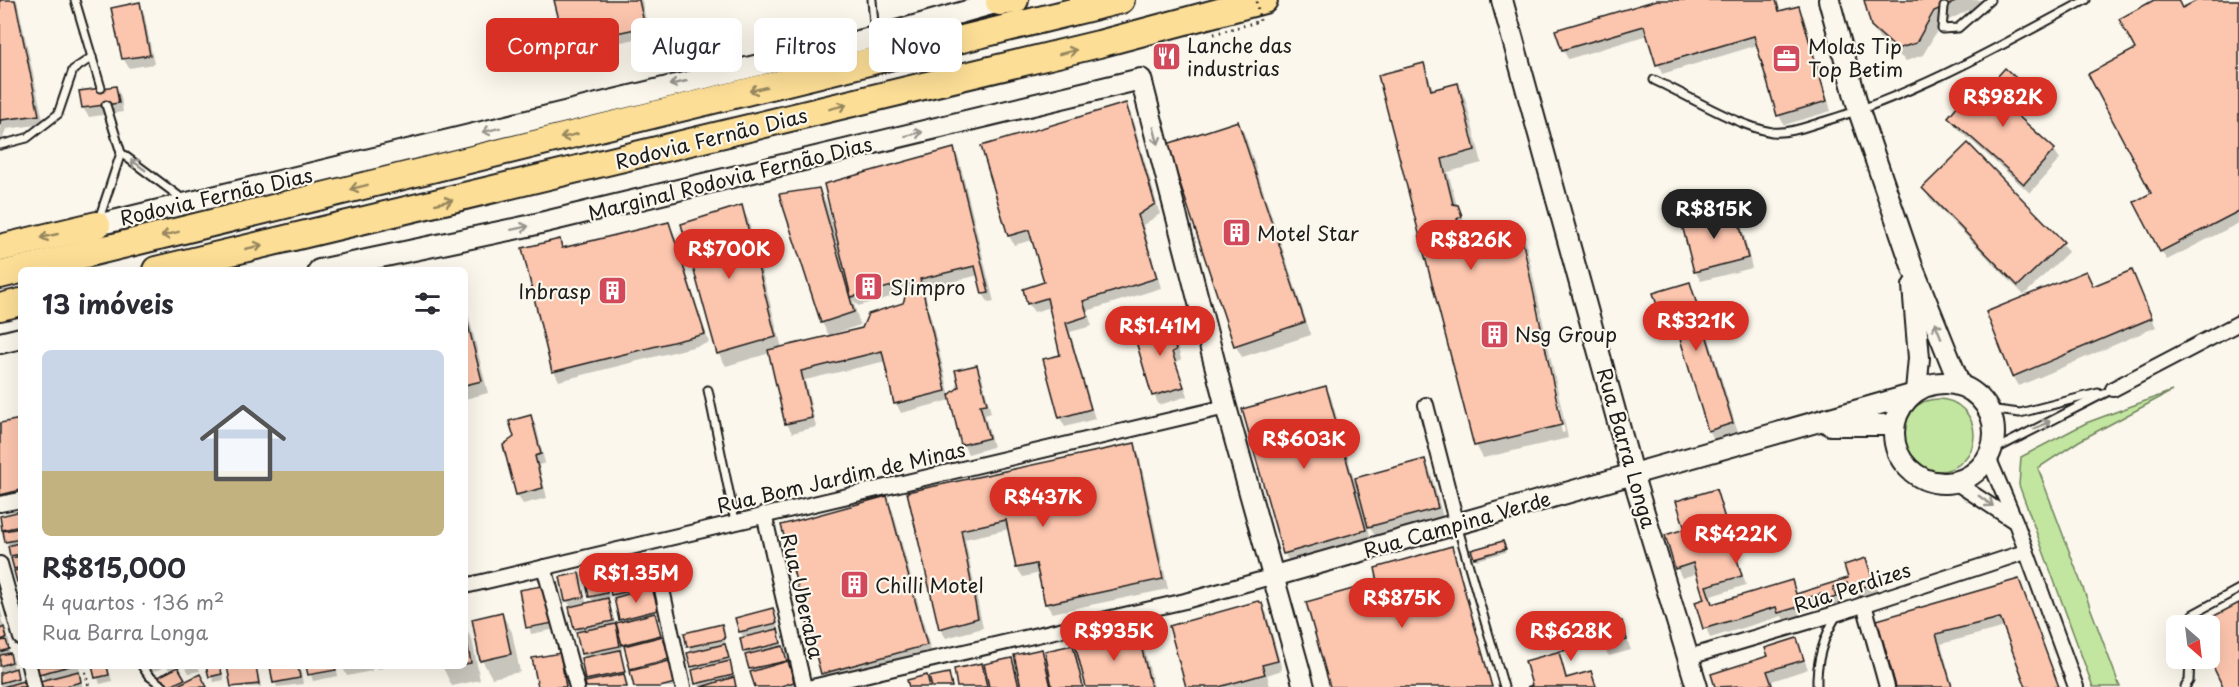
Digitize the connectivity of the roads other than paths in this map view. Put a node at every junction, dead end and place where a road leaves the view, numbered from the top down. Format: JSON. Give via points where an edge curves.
{"nodes":[{"id":1,"x":75,"y":0,"type":"edge"},
{"id":2,"x":872,"y":0,"type":"edge"},
{"id":3,"x":1121,"y":0,"type":"edge"},
{"id":4,"x":1264,"y":0,"type":"edge"},
{"id":5,"x":1502,"y":0,"type":"edge"},
{"id":6,"x":1829,"y":0,"type":"edge"},
{"id":7,"x":1990,"y":0,"type":"edge"},
{"id":8,"x":2086,"y":0,"type":"edge"},
{"id":9,"x":1007,"y":1,"type":"edge"},
{"id":10,"x":1944,"y":7,"type":"dead end"},
{"id":11,"x":873,"y":18,"type":"edge"},
{"id":12,"x":945,"y":18,"type":"edge"},
{"id":13,"x":869,"y":38,"type":"edge"},
{"id":14,"x":92,"y":57,"type":"junction"},
{"id":15,"x":1654,"y":80,"type":"dead end"},
{"id":16,"x":101,"y":88,"type":"dead end"},
{"id":17,"x":106,"y":105,"type":"dead end"},
{"id":18,"x":1859,"y":111,"type":"junction"},
{"id":19,"x":0,"y":145,"type":"edge"},
{"id":20,"x":121,"y":153,"type":"junction"},
{"id":21,"x":189,"y":203,"type":"junction"},
{"id":22,"x":97,"y":225,"type":"junction"},
{"id":23,"x":0,"y":248,"type":"edge"},
{"id":24,"x":1912,"y":266,"type":"junction"},
{"id":25,"x":33,"y":267,"type":"edge"},
{"id":26,"x":169,"y":267,"type":"edge"},
{"id":27,"x":333,"y":267,"type":"edge"},
{"id":28,"x":18,"y":271,"type":"edge"},
{"id":29,"x":0,"y":275,"type":"edge"},
{"id":30,"x":18,"y":303,"type":"edge"},
{"id":31,"x":0,"y":307,"type":"edge"},
{"id":32,"x":2239,"y":323,"type":"edge"},
{"id":33,"x":18,"y":339,"type":"edge"},
{"id":34,"x":0,"y":344,"type":"edge"},
{"id":35,"x":1960,"y":385,"type":"junction"},
{"id":36,"x":2113,"y":389,"type":"junction"},
{"id":37,"x":708,"y":390,"type":"dead end"},
{"id":38,"x":1913,"y":393,"type":"junction"},
{"id":39,"x":1426,"y":405,"type":"dead end"},
{"id":40,"x":1226,"y":407,"type":"junction"},
{"id":41,"x":1988,"y":409,"type":"junction"},
{"id":42,"x":1894,"y":425,"type":"junction"},
{"id":43,"x":1786,"y":431,"type":"junction"},
{"id":44,"x":1989,"y":455,"type":"junction"},
{"id":45,"x":1632,"y":473,"type":"junction"},
{"id":46,"x":1955,"y":482,"type":"junction"},
{"id":47,"x":18,"y":501,"type":"edge"},
{"id":48,"x":0,"y":504,"type":"edge"},
{"id":49,"x":764,"y":514,"type":"junction"},
{"id":50,"x":735,"y":521,"type":"junction"},
{"id":51,"x":2016,"y":523,"type":"junction"},
{"id":52,"x":1457,"y":525,"type":"junction"},
{"id":53,"x":2025,"y":552,"type":"junction"},
{"id":54,"x":0,"y":564,"type":"edge"},
{"id":55,"x":657,"y":566,"type":"dead end"},
{"id":56,"x":544,"y":567,"type":"junction"},
{"id":57,"x":1274,"y":576,"type":"junction"},
{"id":58,"x":468,"y":585,"type":"edge"},
{"id":59,"x":2239,"y":590,"type":"edge"},
{"id":60,"x":1864,"y":604,"type":"junction"},
{"id":61,"x":1838,"y":613,"type":"junction"},
{"id":62,"x":2192,"y":615,"type":"edge"},
{"id":63,"x":18,"y":627,"type":"edge"},
{"id":64,"x":1689,"y":657,"type":"junction"},
{"id":65,"x":30,"y":669,"type":"edge"},
{"id":66,"x":144,"y":669,"type":"edge"},
{"id":67,"x":2190,"y":669,"type":"edge"},
{"id":68,"x":34,"y":687,"type":"edge"},
{"id":69,"x":164,"y":687,"type":"edge"},
{"id":70,"x":577,"y":687,"type":"edge"},
{"id":71,"x":683,"y":687,"type":"edge"},
{"id":72,"x":804,"y":687,"type":"edge"},
{"id":73,"x":812,"y":687,"type":"edge"},
{"id":74,"x":1304,"y":687,"type":"edge"},
{"id":75,"x":1504,"y":687,"type":"edge"},
{"id":76,"x":1697,"y":687,"type":"edge"},
{"id":77,"x":1816,"y":687,"type":"edge"},
{"id":78,"x":1887,"y":687,"type":"edge"},
{"id":79,"x":2076,"y":687,"type":"edge"},
{"id":80,"x":2185,"y":687,"type":"edge"}],
"edges":[{"from":1,"to":14,"type":"lane"},
{"from":2,"to":11,"type":"lane"},
{"from":3,"to":25,"type":"highway","name":"Rodovia Fernão Dias","one_way":true},
{"from":26,"to":4,"type":"highway","name":"Rodovia Fernão Dias","one_way":true,"via":[[1099,45]]},
{"from":5,"to":45,"type":"main road","name":"Rua Barra Longa"},
{"from":6,"to":18,"type":"main road"},
{"from":7,"to":10,"type":"lane","via":[[1959,28],[1942,30]]},
{"from":8,"to":18,"type":"lane","via":[[1962,66]]},
{"from":9,"to":12,"type":"main road","name":"Rodovia Fernão Dias"},
{"from":13,"to":21,"type":"main road","name":"Rodovia Fernão Dias","one_way":true},
{"from":14,"to":16,"type":"lane"},
{"from":14,"to":19,"type":"lane","via":[[73,70],[58,114],[27,138]]},
{"from":15,"to":18,"type":"lane","via":[[1773,132],[1795,130]]},
{"from":17,"to":20,"type":"lane"},
{"from":18,"to":24,"type":"main road"},
{"from":21,"to":20,"type":"lane","one_way":true},
{"from":20,"to":22,"type":"lane"},
{"from":21,"to":22,"type":"main road","name":"Rodovia Fernão Dias"},
{"from":22,"to":23,"type":"highway","one_way":true},
{"from":35,"to":24,"type":"main road","one_way":true},
{"from":24,"to":38,"type":"main road","via":[[1919,358]]},
{"from":27,"to":40,"type":"main road","name":"Marginal Rodovia Fernão Dias","one_way":true,"via":[[528,226],[1141,79]]},
{"from":28,"to":29,"type":"highway","name":"Rodovia Fernão Dias","one_way":true},
{"from":30,"to":31,"type":"highway"},
{"from":32,"to":36,"type":"street"},
{"from":33,"to":34,"type":"main road"},
{"from":35,"to":38,"type":"main road","via":[[1937,383]]},
{"from":35,"to":41,"type":"main road","via":[[1971,390]]},
{"from":36,"to":41,"type":"lane","via":[[2020,413]]},
{"from":44,"to":36,"type":"lane","one_way":true},
{"from":37,"to":50,"type":"lane"},
{"from":38,"to":42,"type":"main road","via":[[1901,406]]},
{"from":38,"to":43,"type":"main road","name":"Rua Campina Verde"},
{"from":39,"to":52,"type":"street"},
{"from":40,"to":49,"type":"street","name":"Rua Bom Jardim de Minas"},
{"from":40,"to":57,"type":"main road"},
{"from":41,"to":44,"type":"main road","via":[[1994,430]]},
{"from":42,"to":43,"type":"main road","name":"Rua Campina Verde","via":[[1833,424]]},
{"from":42,"to":46,"type":"main road","via":[[1896,448],[1912,473],[1940,483]]},
{"from":43,"to":45,"type":"main road","name":"Rua Campina Verde"},
{"from":44,"to":46,"type":"main road","via":[[1968,477]]},
{"from":44,"to":51,"type":"street"},
{"from":45,"to":52,"type":"main road","name":"Rua Campina Verde"},
{"from":45,"to":64,"type":"main road","name":"Rua Barra Longa"},
{"from":46,"to":51,"type":"street","one_way":true},
{"from":47,"to":48,"type":"street"},
{"from":49,"to":50,"type":"street","name":"Rua Bom Jardim de Minas"},
{"from":49,"to":72,"type":"street","name":"Rua Uberaba"},
{"from":50,"to":56,"type":"street","name":"Rua Bom Jardim de Minas"},
{"from":51,"to":53,"type":"street"},
{"from":52,"to":57,"type":"main road","name":"Rua Campina Verde"},
{"from":52,"to":75,"type":"lane"},
{"from":53,"to":60,"type":"street","name":"Rua Perdizes"},
{"from":53,"to":79,"type":"street"},
{"from":54,"to":63,"type":"street"},
{"from":55,"to":71,"type":"street"},
{"from":56,"to":58,"type":"street","name":"Rua Bom Jardim de Minas"},
{"from":56,"to":70,"type":"street"},
{"from":57,"to":73,"type":"street","name":"Rua Campina Verde","via":[[1185,601]]},
{"from":57,"to":74,"type":"main road"},
{"from":59,"to":62,"type":"lane"},
{"from":60,"to":61,"type":"street","name":"Rua Perdizes"},
{"from":60,"to":78,"type":"street"},
{"from":61,"to":64,"type":"street","name":"Rua Perdizes"},
{"from":61,"to":77,"type":"lane","via":[[1828,630]]},
{"from":64,"to":76,"type":"main road","name":"Rua Barra Longa"},
{"from":65,"to":68,"type":"street"},
{"from":66,"to":69,"type":"lane"},
{"from":67,"to":80,"type":"lane"}]}
